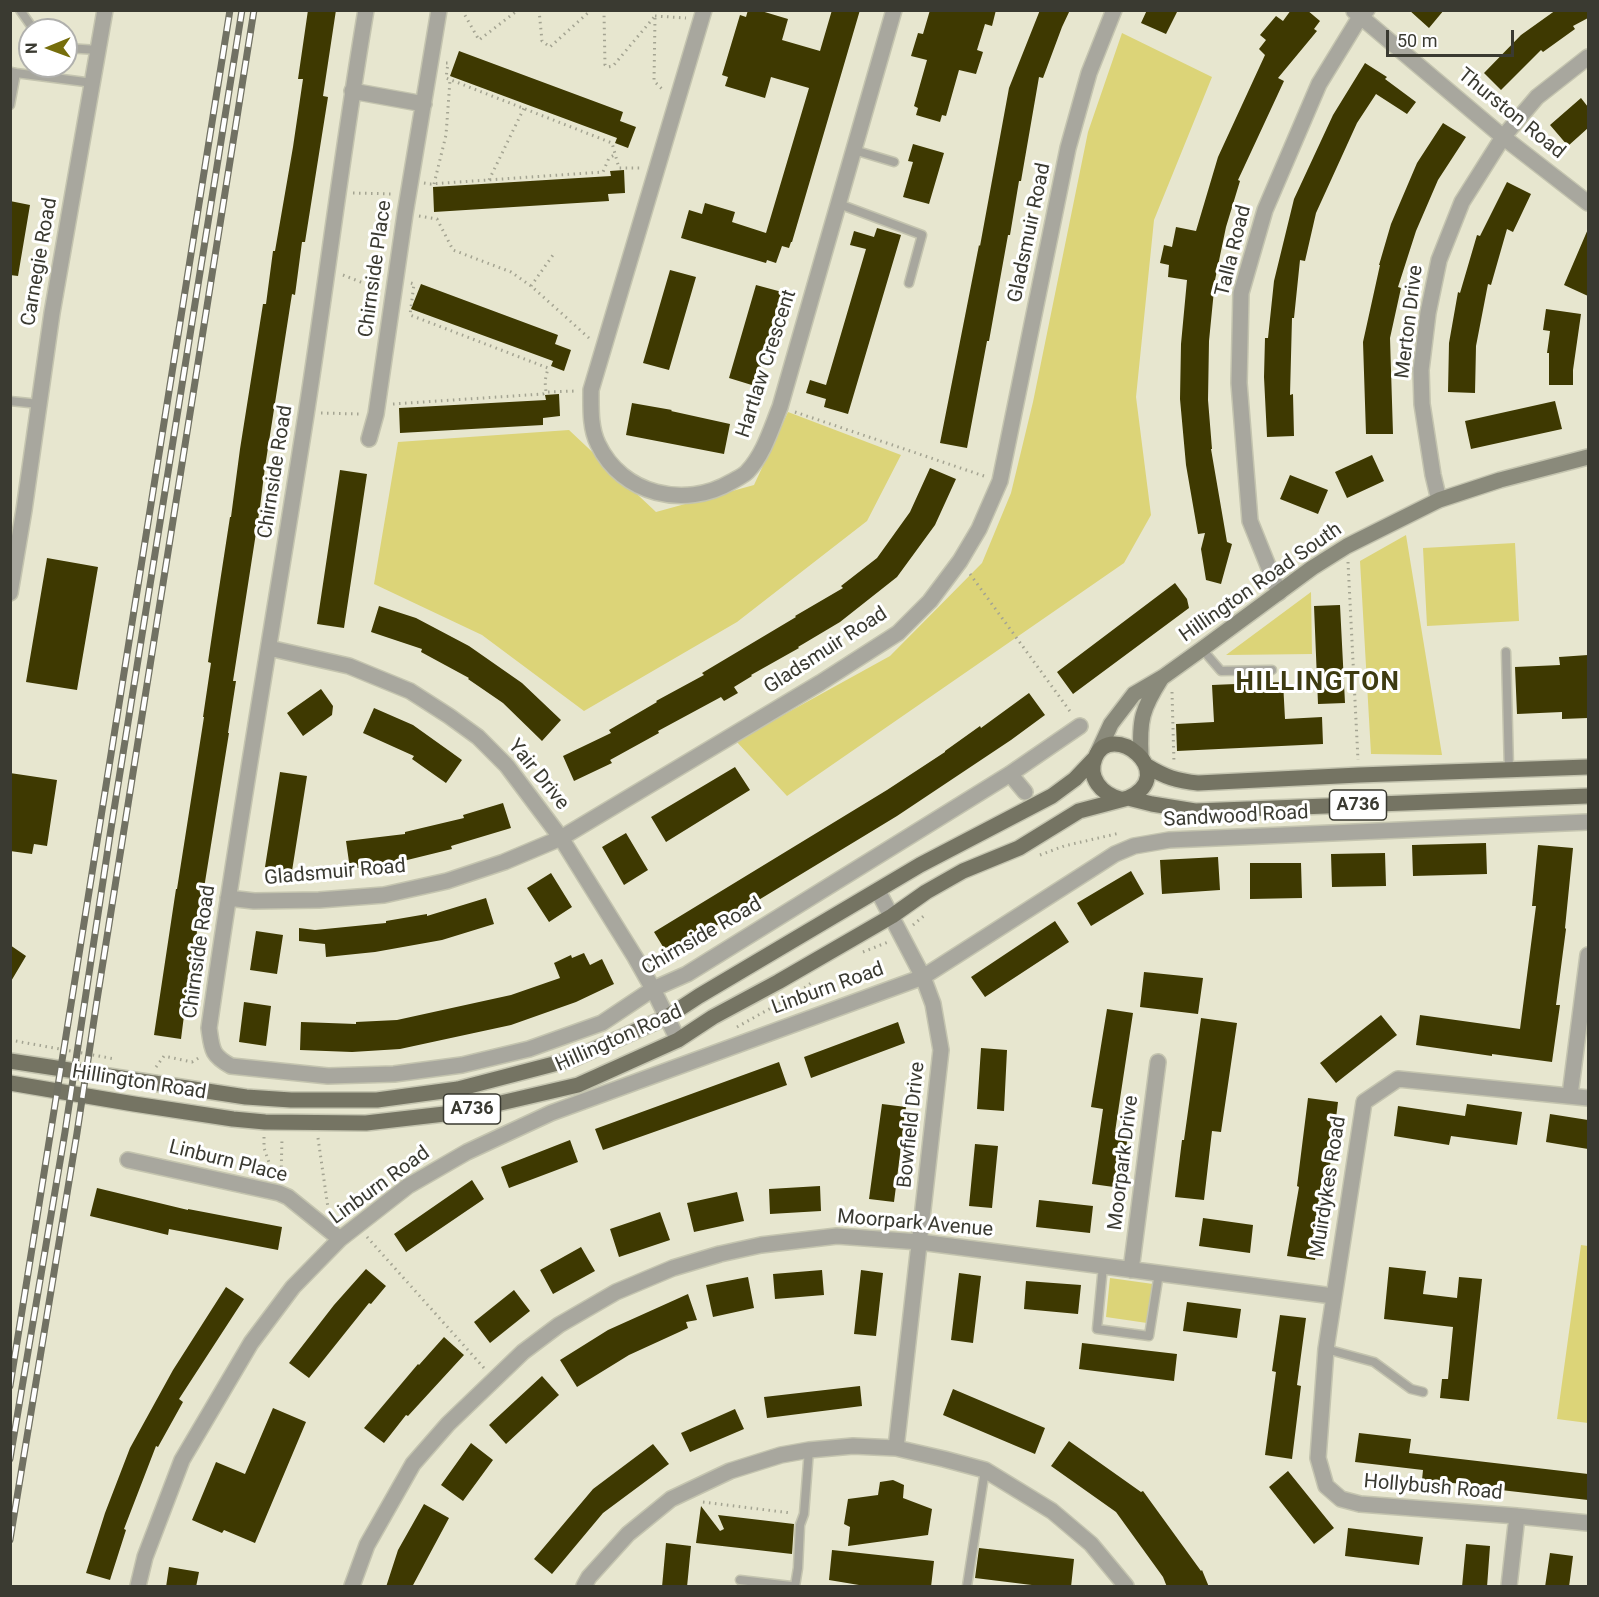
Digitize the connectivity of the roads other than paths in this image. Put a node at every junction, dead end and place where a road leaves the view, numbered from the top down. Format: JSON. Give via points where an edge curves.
{"nodes":[{"id":1,"x":105,"y":10,"type":"edge"},
{"id":2,"x":366,"y":10,"type":"edge"},
{"id":3,"x":439,"y":10,"type":"edge"},
{"id":4,"x":894,"y":10,"type":"edge"},
{"id":5,"x":1114,"y":10,"type":"edge"},
{"id":6,"x":1360,"y":13,"type":"edge"},
{"id":7,"x":702,"y":15,"type":"edge"},
{"id":8,"x":78,"y":49,"type":"edge"},
{"id":9,"x":98,"y":50,"type":"junction"},
{"id":10,"x":1588,"y":57,"type":"edge"},
{"id":11,"x":13,"y":72,"type":"edge"},
{"id":12,"x":93,"y":83,"type":"junction"},
{"id":13,"x":352,"y":91,"type":"junction"},
{"id":14,"x":424,"y":104,"type":"junction"},
{"id":15,"x":10,"y":105,"type":"edge"},
{"id":16,"x":1503,"y":137,"type":"junction"},
{"id":17,"x":854,"y":150,"type":"junction"},
{"id":18,"x":894,"y":162,"type":"dead end"},
{"id":19,"x":1588,"y":203,"type":"edge"},
{"id":20,"x":839,"y":204,"type":"junction"},
{"id":21,"x":909,"y":284,"type":"dead end"},
{"id":22,"x":10,"y":401,"type":"edge"},
{"id":23,"x":39,"y":404,"type":"junction"},
{"id":24,"x":369,"y":439,"type":"dead end"},
{"id":25,"x":1588,"y":457,"type":"edge"},
{"id":26,"x":1439,"y":500,"type":"junction"},
{"id":27,"x":17,"y":507,"type":"edge"},
{"id":28,"x":1279,"y":592,"type":"junction"},
{"id":29,"x":10,"y":593,"type":"edge"},
{"id":30,"x":268,"y":648,"type":"junction"},
{"id":31,"x":1202,"y":649,"type":"junction"},
{"id":32,"x":1506,"y":652,"type":"dead end"},
{"id":33,"x":1272,"y":670,"type":"dead end"},
{"id":34,"x":1163,"y":677,"type":"junction"},
{"id":35,"x":1080,"y":726,"type":"road end"},
{"id":36,"x":1096,"y":755,"type":"junction"},
{"id":37,"x":1144,"y":761,"type":"junction"},
{"id":38,"x":1588,"y":767,"type":"edge"},
{"id":39,"x":1509,"y":770,"type":"junction"},
{"id":40,"x":1010,"y":774,"type":"junction"},
{"id":41,"x":1025,"y":792,"type":"dead end"},
{"id":42,"x":1588,"y":796,"type":"edge"},
{"id":43,"x":1124,"y":799,"type":"junction"},
{"id":44,"x":1588,"y":822,"type":"edge"},
{"id":45,"x":561,"y":838,"type":"junction"},
{"id":46,"x":878,"y":891,"type":"junction"},
{"id":47,"x":228,"y":898,"type":"junction"},
{"id":48,"x":892,"y":916,"type":"junction"},
{"id":49,"x":1588,"y":955,"type":"edge"},
{"id":50,"x":923,"y":977,"type":"junction"},
{"id":51,"x":653,"y":989,"type":"junction"},
{"id":52,"x":667,"y":1017,"type":"junction"},
{"id":53,"x":678,"y":1040,"type":"junction"},
{"id":54,"x":10,"y":1061,"type":"edge"},
{"id":55,"x":1158,"y":1062,"type":"dead end"},
{"id":56,"x":10,"y":1083,"type":"edge"},
{"id":57,"x":1570,"y":1095,"type":"junction"},
{"id":58,"x":1588,"y":1098,"type":"edge"},
{"id":59,"x":128,"y":1160,"type":"dead end"},
{"id":60,"x":340,"y":1239,"type":"junction"},
{"id":61,"x":920,"y":1242,"type":"junction"},
{"id":62,"x":1103,"y":1266,"type":"junction"},
{"id":63,"x":1131,"y":1270,"type":"junction"},
{"id":64,"x":1159,"y":1273,"type":"junction"},
{"id":65,"x":1333,"y":1296,"type":"junction"},
{"id":66,"x":1326,"y":1349,"type":"junction"},
{"id":67,"x":1423,"y":1392,"type":"dead end"},
{"id":68,"x":896,"y":1448,"type":"junction"},
{"id":69,"x":809,"y":1450,"type":"junction"},
{"id":70,"x":985,"y":1470,"type":"junction"},
{"id":71,"x":1516,"y":1516,"type":"junction"},
{"id":72,"x":1588,"y":1523,"type":"edge"},
{"id":73,"x":740,"y":1580,"type":"dead end"},
{"id":74,"x":138,"y":1587,"type":"edge"},
{"id":75,"x":352,"y":1587,"type":"edge"},
{"id":76,"x":584,"y":1587,"type":"edge"},
{"id":77,"x":793,"y":1587,"type":"edge"},
{"id":78,"x":967,"y":1587,"type":"edge"},
{"id":79,"x":1126,"y":1587,"type":"edge"},
{"id":80,"x":1509,"y":1587,"type":"edge"}],
"edges":[{"from":1,"to":9,"type":"street","name":"Carnegie Road"},
{"from":2,"to":13,"type":"street","name":"Chirnside Road"},
{"from":3,"to":14,"type":"street","name":"Chirnside Place"},
{"from":4,"to":17,"type":"street","name":"Hartlaw Crescent"},
{"from":5,"to":45,"type":"street","name":"Gladsmuir Road","via":[[1089,73],[1068,148],[1000,481],[960,561],[930,601],[898,633]]},
{"from":6,"to":16,"type":"street","name":"Thurston Road"},
{"from":6,"to":28,"type":"street","name":"Talla Road","via":[[1319,84],[1269,199],[1241,293],[1239,383],[1250,521]]},
{"from":7,"to":20,"type":"street","name":"Hartlaw Crescent","via":[[591,390],[591,416],[598,444],[614,469],[638,486],[667,495],[692,496],[718,490],[746,473],[762,450],[780,407]]},
{"from":8,"to":9,"type":"lane"},
{"from":9,"to":12,"type":"street","name":"Carnegie Road"},
{"from":10,"to":16,"type":"street","name":"Merton Drive","via":[[1537,98]]},
{"from":11,"to":12,"type":"lane"},
{"from":11,"to":15,"type":"lane"},
{"from":12,"to":23,"type":"street","name":"Carnegie Road"},
{"from":13,"to":14,"type":"street"},
{"from":13,"to":30,"type":"street","name":"Chirnside Road"},
{"from":14,"to":24,"type":"street","name":"Chirnside Place"},
{"from":16,"to":19,"type":"street","name":"Thurston Road"},
{"from":16,"to":26,"type":"street","name":"Merton Drive","via":[[1462,202],[1438,260],[1428,313],[1421,370],[1422,404]]},
{"from":17,"to":18,"type":"lane"},
{"from":17,"to":20,"type":"street","name":"Hartlaw Crescent"},
{"from":20,"to":21,"type":"lane","via":[[922,235]]},
{"from":22,"to":23,"type":"lane"},
{"from":23,"to":27,"type":"street","name":"Carnegie Road"},
{"from":25,"to":26,"type":"street","name":"Hillington Road South"},
{"from":26,"to":28,"type":"street","name":"Hillington Road South","via":[[1347,546]]},
{"from":27,"to":29,"type":"street","name":"Carnegie Road"},
{"from":28,"to":31,"type":"street","name":"Hillington Road South"},
{"from":30,"to":45,"type":"street","name":"Yair Drive","via":[[349,666],[410,691],[449,716],[478,737],[507,766]]},
{"from":30,"to":47,"type":"street","name":"Chirnside Road"},
{"from":31,"to":33,"type":"lane","via":[[1221,671]]},
{"from":31,"to":34,"type":"street","name":"Hillington Road South"},
{"from":32,"to":39,"type":"lane"},
{"from":34,"to":36,"type":"street","name":"Hillington Road South","via":[[1134,694],[1111,724]]},
{"from":34,"to":37,"type":"street","name":"Hillington Road South","via":[[1143,714],[1140,733]]},
{"from":35,"to":40,"type":"street","name":"Chirnside Road"},
{"from":36,"to":37,"type":"main road","via":[[1114,744],[1130,747]]},
{"from":36,"to":43,"type":"main road","via":[[1093,769],[1097,784],[1106,794]]},
{"from":36,"to":46,"type":"main road","name":"Hillington Road","number":"A736","via":[[1075,779],[1052,796]]},
{"from":37,"to":39,"type":"main road","name":"Sandwood Road","number":"A736","via":[[1164,776],[1198,783]]},
{"from":37,"to":43,"type":"main road","via":[[1145,783],[1139,792]]},
{"from":38,"to":39,"type":"main road","name":"Sandwood Road","number":"A736"},
{"from":40,"to":41,"type":"street"},
{"from":40,"to":51,"type":"street","name":"Chirnside Road","via":[[687,974]]},
{"from":42,"to":43,"type":"main road","name":"Sandwood Road","number":"A736","via":[[1196,811]]},
{"from":43,"to":48,"type":"main road","name":"Hillington Road","number":"A736","via":[[1079,811],[1019,848],[954,876]]},
{"from":44,"to":50,"type":"street","name":"Sandwood Road","via":[[1169,840],[1134,846],[1098,864]]},
{"from":45,"to":47,"type":"street","name":"Gladsmuir Road","via":[[447,881],[384,895],[286,901]]},
{"from":45,"to":51,"type":"street","name":"Yair Drive"},
{"from":46,"to":48,"type":"street","name":"Bowfield Drive"},
{"from":46,"to":52,"type":"main road","name":"Hillington Road","number":"A736"},
{"from":47,"to":51,"type":"street","name":"Chirnside Road","via":[[209,1028],[212,1049],[231,1066],[328,1076],[394,1074],[462,1065],[529,1049],[602,1023]]},
{"from":48,"to":50,"type":"street","name":"Bowfield Drive"},
{"from":48,"to":53,"type":"main road","name":"Hillington Road","number":"A736"},
{"from":49,"to":57,"type":"street"},
{"from":50,"to":60,"type":"street","name":"Linburn Road","via":[[551,1113],[467,1152],[408,1186]]},
{"from":50,"to":61,"type":"street","name":"Bowfield Drive","via":[[933,1004],[941,1050]]},
{"from":51,"to":52,"type":"street","name":"Yair Drive"},
{"from":52,"to":53,"type":"street","name":"Yair Drive"},
{"from":52,"to":54,"type":"main road","name":"Hillington Road","number":"A736","via":[[573,1059],[458,1089],[377,1100],[246,1097]]},
{"from":53,"to":56,"type":"main road","name":"Hillington Road","number":"A736","via":[[578,1086],[462,1112],[366,1123],[233,1119]]},
{"from":55,"to":63,"type":"street","name":"Moorpark Drive"},
{"from":57,"to":58,"type":"street","name":"Muirdykes Road"},
{"from":57,"to":65,"type":"street","name":"Muirdykes Road","via":[[1398,1079],[1364,1102]]},
{"from":59,"to":60,"type":"street","name":"Linburn Place","via":[[279,1193]]},
{"from":60,"to":74,"type":"street","name":"Linburn Road","via":[[293,1287],[251,1343],[182,1460],[145,1557]]},
{"from":61,"to":62,"type":"street","name":"Moorpark Avenue"},
{"from":61,"to":68,"type":"street","name":"Bowfield Drive"},
{"from":61,"to":75,"type":"street","name":"Moorpark Avenue","via":[[837,1236],[720,1254],[616,1292],[559,1325],[494,1379],[412,1464],[367,1545]]},
{"from":62,"to":63,"type":"street","name":"Moorpark Avenue"},
{"from":62,"to":64,"type":"lane","via":[[1097,1329],[1149,1336]]},
{"from":63,"to":64,"type":"street","name":"Moorpark Avenue"},
{"from":64,"to":65,"type":"street","name":"Moorpark Avenue"},
{"from":65,"to":66,"type":"street","name":"Hollybush Road"},
{"from":66,"to":67,"type":"lane","via":[[1374,1362],[1411,1389]]},
{"from":66,"to":71,"type":"street","name":"Hollybush Road","via":[[1318,1458],[1326,1486],[1341,1499],[1360,1504]]},
{"from":68,"to":69,"type":"street"},
{"from":68,"to":70,"type":"street"},
{"from":69,"to":76,"type":"street","via":[[730,1471],[671,1499],[628,1534]]},
{"from":69,"to":77,"type":"lane"},
{"from":70,"to":78,"type":"lane"},
{"from":70,"to":79,"type":"street","via":[[1052,1511],[1091,1544]]},
{"from":71,"to":72,"type":"street","name":"Hollybush Road"},
{"from":71,"to":80,"type":"street"},
{"from":73,"to":77,"type":"lane"}]}
